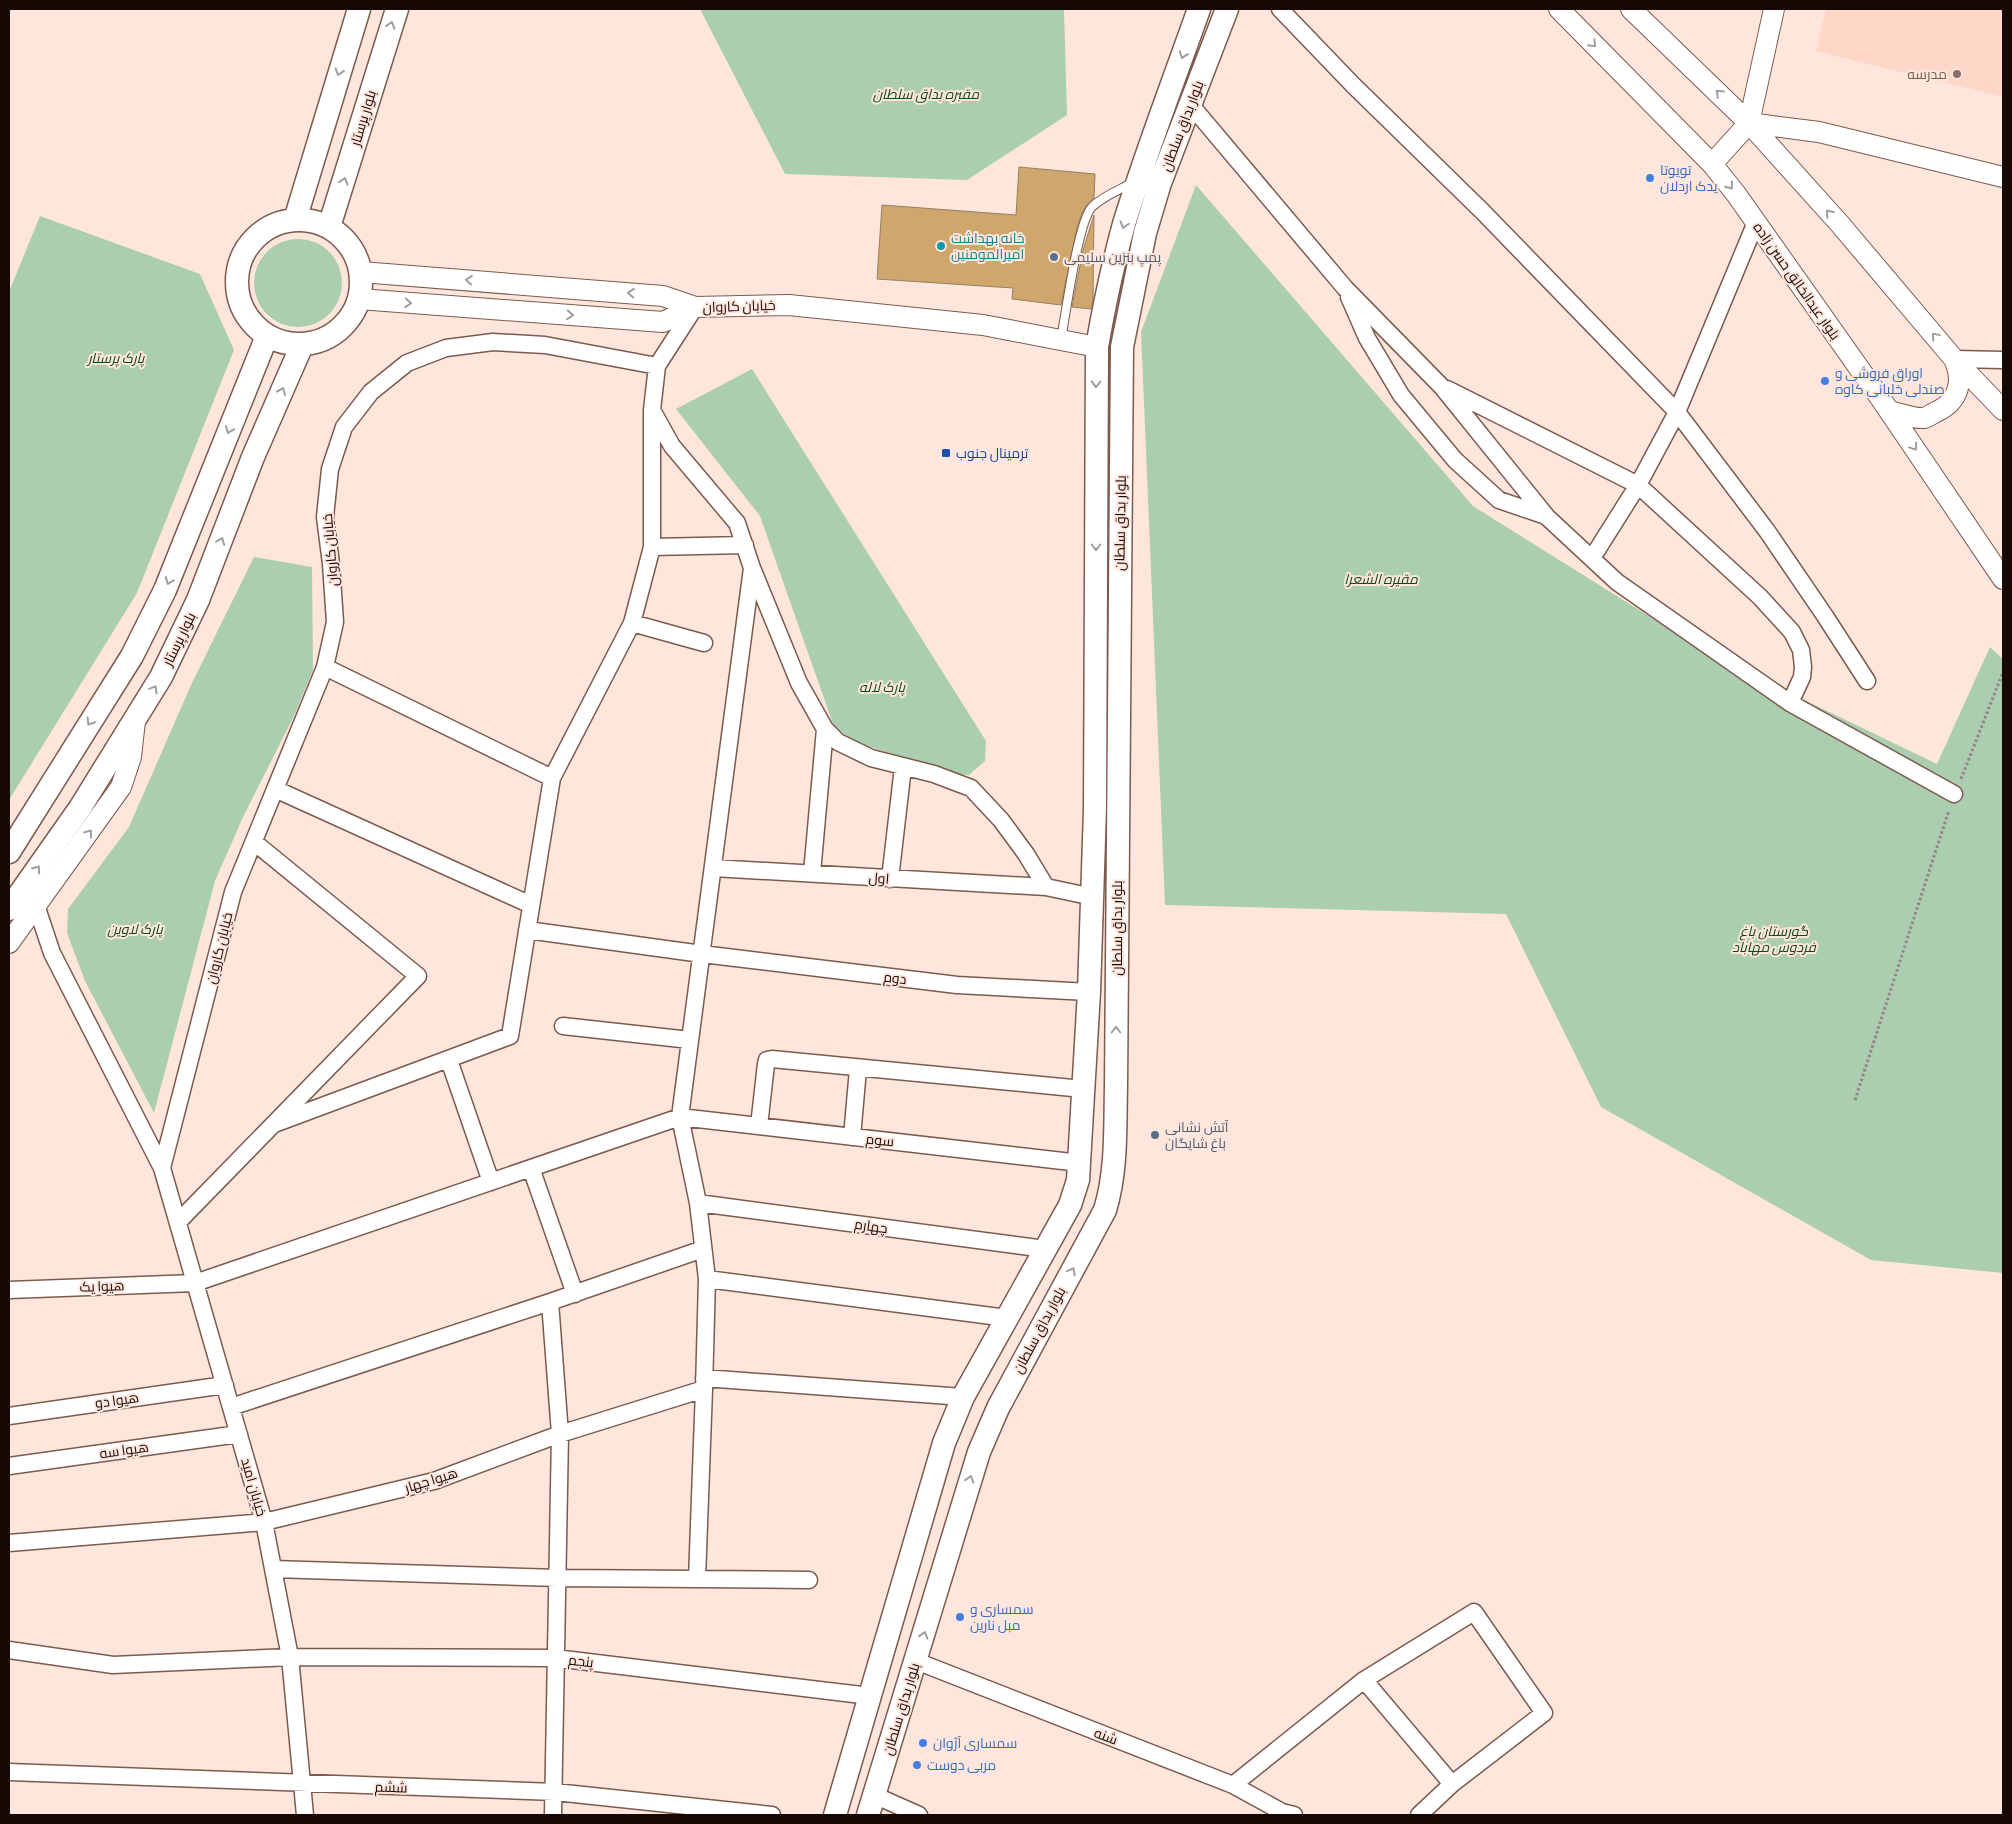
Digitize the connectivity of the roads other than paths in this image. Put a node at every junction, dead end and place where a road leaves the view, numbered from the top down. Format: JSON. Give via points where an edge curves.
{"nodes":[{"id":1,"x":358,"y":9,"type":"edge"},
{"id":2,"x":396,"y":9,"type":"edge"},
{"id":3,"x":1199,"y":9,"type":"edge"},
{"id":4,"x":1227,"y":9,"type":"edge"},
{"id":5,"x":1280,"y":9,"type":"edge"},
{"id":6,"x":1559,"y":9,"type":"edge"},
{"id":7,"x":1631,"y":9,"type":"edge"},
{"id":8,"x":1774,"y":9,"type":"edge"},
{"id":9,"x":1190,"y":104,"type":"junction"},
{"id":10,"x":1750,"y":123,"type":"junction"},
{"id":11,"x":1712,"y":164,"type":"junction"},
{"id":12,"x":2003,"y":177,"type":"edge"},
{"id":13,"x":1138,"y":180,"type":"junction"},
{"id":14,"x":295,"y":220,"type":"junction"},
{"id":15,"x":1756,"y":222,"type":"junction"},
{"id":16,"x":329,"y":227,"type":"junction"},
{"id":17,"x":361,"y":272,"type":"junction"},
{"id":18,"x":1345,"y":288,"type":"junction"},
{"id":19,"x":663,"y":296,"type":"junction"},
{"id":20,"x":359,"y":299,"type":"junction"},
{"id":21,"x":695,"y":307,"type":"junction"},
{"id":22,"x":663,"y":322,"type":"junction"},
{"id":23,"x":267,"y":336,"type":"junction"},
{"id":24,"x":1061,"y":339,"type":"junction"},
{"id":25,"x":302,"y":345,"type":"junction"},
{"id":26,"x":1097,"y":347,"type":"junction"},
{"id":27,"x":1954,"y":359,"type":"junction"},
{"id":28,"x":2003,"y":360,"type":"edge"},
{"id":29,"x":657,"y":366,"type":"junction"},
{"id":30,"x":1442,"y":387,"type":"junction"},
{"id":31,"x":652,"y":410,"type":"junction"},
{"id":32,"x":2003,"y":410,"type":"edge"},
{"id":33,"x":1889,"y":411,"type":"junction"},
{"id":34,"x":1677,"y":412,"type":"junction"},
{"id":35,"x":1638,"y":485,"type":"junction"},
{"id":36,"x":1547,"y":516,"type":"junction"},
{"id":37,"x":745,"y":544,"type":"junction"},
{"id":38,"x":652,"y":547,"type":"junction"},
{"id":39,"x":1592,"y":558,"type":"junction"},
{"id":40,"x":752,"y":568,"type":"junction"},
{"id":41,"x":2003,"y":580,"type":"edge"},
{"id":42,"x":632,"y":623,"type":"junction"},
{"id":43,"x":704,"y":643,"type":"dead end"},
{"id":44,"x":325,"y":667,"type":"junction"},
{"id":45,"x":1867,"y":681,"type":"dead end"},
{"id":46,"x":1790,"y":703,"type":"junction"},
{"id":47,"x":135,"y":722,"type":"junction"},
{"id":48,"x":825,"y":729,"type":"junction"},
{"id":49,"x":903,"y":767,"type":"junction"},
{"id":50,"x":552,"y":778,"type":"junction"},
{"id":51,"x":275,"y":789,"type":"junction"},
{"id":52,"x":1954,"y":794,"type":"road end"},
{"id":53,"x":254,"y":842,"type":"junction"},
{"id":54,"x":9,"y":852,"type":"edge"},
{"id":55,"x":713,"y":868,"type":"junction"},
{"id":56,"x":812,"y":873,"type":"junction"},
{"id":57,"x":890,"y":879,"type":"junction"},
{"id":58,"x":1046,"y":887,"type":"junction"},
{"id":59,"x":1093,"y":897,"type":"junction"},
{"id":60,"x":36,"y":905,"type":"junction"},
{"id":61,"x":531,"y":905,"type":"junction"},
{"id":62,"x":9,"y":909,"type":"edge"},
{"id":63,"x":527,"y":930,"type":"junction"},
{"id":64,"x":10,"y":946,"type":"edge"},
{"id":65,"x":702,"y":954,"type":"junction"},
{"id":66,"x":1089,"y":992,"type":"junction"},
{"id":67,"x":563,"y":1026,"type":"dead end"},
{"id":68,"x":690,"y":1040,"type":"junction"},
{"id":69,"x":449,"y":1060,"type":"junction"},
{"id":70,"x":1116,"y":1067,"type":"junction"},
{"id":71,"x":858,"y":1068,"type":"junction"},
{"id":72,"x":1083,"y":1089,"type":"junction"},
{"id":73,"x":1116,"y":1111,"type":"junction"},
{"id":74,"x":680,"y":1117,"type":"junction"},
{"id":75,"x":274,"y":1124,"type":"junction"},
{"id":76,"x":759,"y":1126,"type":"junction"},
{"id":77,"x":852,"y":1137,"type":"junction"},
{"id":78,"x":1080,"y":1162,"type":"junction"},
{"id":79,"x":162,"y":1168,"type":"junction"},
{"id":80,"x":531,"y":1168,"type":"junction"},
{"id":81,"x":491,"y":1182,"type":"junction"},
{"id":82,"x":698,"y":1203,"type":"junction"},
{"id":83,"x":178,"y":1222,"type":"junction"},
{"id":84,"x":703,"y":1249,"type":"junction"},
{"id":85,"x":1045,"y":1249,"type":"junction"},
{"id":86,"x":707,"y":1279,"type":"junction"},
{"id":87,"x":195,"y":1283,"type":"junction"},
{"id":88,"x":9,"y":1290,"type":"edge"},
{"id":89,"x":575,"y":1294,"type":"junction"},
{"id":90,"x":550,"y":1302,"type":"junction"},
{"id":91,"x":1007,"y":1318,"type":"junction"},
{"id":92,"x":704,"y":1383,"type":"junction"},
{"id":93,"x":225,"y":1385,"type":"junction"},
{"id":94,"x":963,"y":1397,"type":"junction"},
{"id":95,"x":231,"y":1406,"type":"junction"},
{"id":96,"x":9,"y":1416,"type":"edge"},
{"id":97,"x":239,"y":1434,"type":"junction"},
{"id":98,"x":560,"y":1434,"type":"junction"},
{"id":99,"x":9,"y":1466,"type":"edge"},
{"id":100,"x":264,"y":1522,"type":"junction"},
{"id":101,"x":9,"y":1543,"type":"edge"},
{"id":102,"x":273,"y":1569,"type":"junction"},
{"id":103,"x":558,"y":1578,"type":"junction"},
{"id":104,"x":697,"y":1579,"type":"junction"},
{"id":105,"x":809,"y":1580,"type":"dead end"},
{"id":106,"x":9,"y":1650,"type":"edge"},
{"id":107,"x":290,"y":1657,"type":"junction"},
{"id":108,"x":555,"y":1658,"type":"junction"},
{"id":109,"x":916,"y":1662,"type":"junction"},
{"id":110,"x":1364,"y":1680,"type":"junction"},
{"id":111,"x":870,"y":1696,"type":"junction"},
{"id":112,"x":9,"y":1772,"type":"edge"},
{"id":113,"x":302,"y":1784,"type":"junction"},
{"id":114,"x":1452,"y":1784,"type":"junction"},
{"id":115,"x":1233,"y":1785,"type":"junction"},
{"id":116,"x":555,"y":1792,"type":"junction"},
{"id":117,"x":871,"y":1805,"type":"edge"},
{"id":118,"x":1285,"y":1814,"type":"edge"},
{"id":119,"x":305,"y":1815,"type":"edge"},
{"id":120,"x":553,"y":1815,"type":"edge"},
{"id":121,"x":772,"y":1815,"type":"edge"},
{"id":122,"x":835,"y":1815,"type":"edge"},
{"id":123,"x":919,"y":1815,"type":"edge"},
{"id":124,"x":1419,"y":1815,"type":"edge"}],
"edges":[{"from":1,"to":14,"type":"main road","one_way":true},
{"from":16,"to":2,"type":"main road","name":"بلوار پرستار","one_way":true},
{"from":3,"to":13,"type":"main road","name":"بلوار بداق سلطان","one_way":true},
{"from":4,"to":9,"type":"main road","name":"بلوار بداق سلطان"},
{"from":5,"to":34,"type":"street"},
{"from":6,"to":11,"type":"street","name":"بلوار عبدالخالق حسن زاده","one_way":true},
{"from":10,"to":7,"type":"street","one_way":true},
{"from":8,"to":10,"type":"street"},
{"from":9,"to":18,"type":"street"},
{"from":70,"to":9,"type":"main road","name":"بلوار بداق سلطان","one_way":true,"via":[[1122,347],[1145,233]]},
{"from":10,"to":11,"type":"street"},
{"from":10,"to":12,"type":"street","via":[[1819,132]]},
{"from":27,"to":10,"type":"street","one_way":true},
{"from":11,"to":15,"type":"street","name":"بلوار عبدالخالق حسن زاده","one_way":true},
{"from":13,"to":24,"type":"lane","via":[[1100,200],[1087,214]]},
{"from":13,"to":26,"type":"main road","name":"بلوار بداق سلطان","one_way":true},
{"from":14,"to":16,"type":"main road"},
{"from":14,"to":23,"type":"main road","via":[[276,224],[259,234],[245,249],[238,268],[236,287],[241,306],[252,323]]},
{"from":15,"to":33,"type":"street","name":"بلوار عبدالخالق حسن زاده"},
{"from":15,"to":34,"type":"street"},
{"from":16,"to":17,"type":"main road","via":[[350,246]]},
{"from":19,"to":17,"type":"street","one_way":true},
{"from":17,"to":20,"type":"main road"},
{"from":18,"to":30,"type":"street"},
{"from":18,"to":36,"type":"street","via":[[1367,338],[1401,395],[1455,460],[1499,500]]},
{"from":19,"to":21,"type":"street"},
{"from":19,"to":22,"type":"street"},
{"from":20,"to":22,"type":"street","one_way":true},
{"from":20,"to":25,"type":"main road","via":[[351,317],[338,331],[321,341]]},
{"from":21,"to":22,"type":"street"},
{"from":21,"to":24,"type":"street","name":"خیابان کاروان","via":[[789,305],[983,325]]},
{"from":21,"to":29,"type":"street","name":"خیابان کاروان"},
{"from":23,"to":25,"type":"main road","via":[[284,343]]},
{"from":23,"to":54,"type":"main road","one_way":true,"via":[[166,590],[132,656]]},
{"from":24,"to":26,"type":"street","name":"خیابان کاروان"},
{"from":47,"to":25,"type":"main road","name":"بلوار پرستار","one_way":true,"via":[[161,678],[198,600],[252,457]]},
{"from":26,"to":59,"type":"main road","name":"بلوار بداق سلطان","one_way":true},
{"from":27,"to":28,"type":"street"},
{"from":27,"to":32,"type":"street"},
{"from":27,"to":33,"type":"street","via":[[1960,370],[1960,381],[1947,406],[1925,418]]},
{"from":29,"to":31,"type":"street"},
{"from":29,"to":44,"type":"street","name":"خیابان کاروان","via":[[545,345],[493,342],[446,348],[407,363],[371,392],[344,427],[330,469],[325,517],[336,622]]},
{"from":30,"to":35,"type":"street"},
{"from":30,"to":36,"type":"street"},
{"from":31,"to":37,"type":"street","via":[[672,446],[737,522]]},
{"from":31,"to":38,"type":"street"},
{"from":33,"to":41,"type":"street","name":"بلوار عبدالخالق حسن زاده","one_way":true},
{"from":34,"to":35,"type":"street"},
{"from":34,"to":45,"type":"street","via":[[1768,531]]},
{"from":35,"to":39,"type":"street"},
{"from":35,"to":46,"type":"street","via":[[1760,597],[1792,632],[1801,650],[1803,667]]},
{"from":36,"to":39,"type":"street"},
{"from":37,"to":38,"type":"street"},
{"from":37,"to":40,"type":"street"},
{"from":38,"to":42,"type":"street"},
{"from":39,"to":46,"type":"street","via":[[1617,582]]},
{"from":40,"to":48,"type":"street","via":[[799,683]]},
{"from":40,"to":55,"type":"street"},
{"from":42,"to":43,"type":"street"},
{"from":42,"to":50,"type":"street"},
{"from":44,"to":50,"type":"street"},
{"from":44,"to":51,"type":"street","name":"خیابان کاروان"},
{"from":46,"to":52,"type":"street"},
{"from":60,"to":47,"type":"street","one_way":true,"via":[[121,787],[131,757]]},
{"from":62,"to":47,"type":"main road","name":"بلوار پرستار","one_way":true},
{"from":48,"to":49,"type":"street","via":[[838,742],[871,758]]},
{"from":48,"to":56,"type":"street"},
{"from":49,"to":57,"type":"street"},
{"from":49,"to":58,"type":"street","via":[[971,788],[1001,820]]},
{"from":50,"to":61,"type":"street"},
{"from":51,"to":53,"type":"street","name":"خیابان کاروان"},
{"from":51,"to":61,"type":"street"},
{"from":53,"to":75,"type":"street","via":[[418,976]]},
{"from":53,"to":79,"type":"street","name":"خیابان کاروان","via":[[233,892]]},
{"from":55,"to":56,"type":"street","name":"اول"},
{"from":55,"to":65,"type":"street"},
{"from":56,"to":57,"type":"street","name":"اول"},
{"from":57,"to":58,"type":"street","name":"اول"},
{"from":58,"to":59,"type":"street","name":"اول"},
{"from":59,"to":66,"type":"main road","name":"بلوار بداق سلطان"},
{"from":60,"to":64,"type":"street"},
{"from":60,"to":79,"type":"street","name":"خیابان امید","via":[[52,952]]},
{"from":61,"to":63,"type":"street"},
{"from":63,"to":65,"type":"street","name":"دوم"},
{"from":63,"to":69,"type":"street","via":[[510,1036]]},
{"from":65,"to":66,"type":"street","name":"دوم","via":[[957,985]]},
{"from":65,"to":68,"type":"street"},
{"from":66,"to":72,"type":"main road","name":"بلوار بداق سلطان"},
{"from":67,"to":68,"type":"street"},
{"from":68,"to":74,"type":"street"},
{"from":69,"to":75,"type":"street"},
{"from":69,"to":81,"type":"street"},
{"from":70,"to":72,"type":"main road","via":[[1108,1082],[1098,1085],[1090,1080]]},
{"from":70,"to":73,"type":"main road","name":"بلوار بداق سلطان"},
{"from":71,"to":72,"type":"street"},
{"from":71,"to":76,"type":"street","via":[[767,1060]]},
{"from":71,"to":77,"type":"street"},
{"from":72,"to":73,"type":"main road","via":[[1089,1100],[1100,1098],[1110,1102]]},
{"from":72,"to":78,"type":"main road","name":"بلوار بداق سلطان"},
{"from":109,"to":73,"type":"main road","name":"بلوار بداق سلطان","one_way":true,"via":[[987,1431],[1105,1210],[1113,1175]]},
{"from":74,"to":76,"type":"street","name":"سوم"},
{"from":74,"to":80,"type":"street","name":"هیوا یک"},
{"from":74,"to":82,"type":"street"},
{"from":75,"to":83,"type":"street"},
{"from":76,"to":77,"type":"street","name":"سوم"},
{"from":77,"to":78,"type":"street","name":"سوم"},
{"from":78,"to":85,"type":"main road","name":"بلوار بداق سلطان","via":[[1076,1192]]},
{"from":79,"to":83,"type":"street","name":"خیابان امید"},
{"from":80,"to":81,"type":"street","name":"هیوا یک"},
{"from":80,"to":89,"type":"street"},
{"from":81,"to":87,"type":"street","name":"هیوا یک"},
{"from":82,"to":84,"type":"street"},
{"from":82,"to":85,"type":"street","name":"چهارم"},
{"from":83,"to":87,"type":"street","name":"خیابان امید"},
{"from":84,"to":86,"type":"street"},
{"from":84,"to":89,"type":"street"},
{"from":85,"to":91,"type":"main road","name":"بلوار بداق سلطان"},
{"from":86,"to":91,"type":"street"},
{"from":86,"to":92,"type":"street"},
{"from":87,"to":88,"type":"street","name":"هیوا یک"},
{"from":87,"to":93,"type":"street","name":"خیابان امید"},
{"from":89,"to":90,"type":"street"},
{"from":90,"to":95,"type":"street"},
{"from":90,"to":98,"type":"street"},
{"from":91,"to":94,"type":"main road","name":"بلوار بداق سلطان"},
{"from":92,"to":94,"type":"street"},
{"from":92,"to":98,"type":"street","name":"هیوا چهار"},
{"from":92,"to":104,"type":"street"},
{"from":93,"to":95,"type":"street","name":"خیابان امید"},
{"from":93,"to":96,"type":"street","name":"هیوا دو"},
{"from":94,"to":111,"type":"main road","name":"بلوار بداق سلطان","via":[[944,1443]]},
{"from":95,"to":97,"type":"street","name":"خیابان امید"},
{"from":97,"to":99,"type":"street","name":"هیوا سه"},
{"from":97,"to":100,"type":"street","name":"خیابان امید"},
{"from":98,"to":100,"type":"street","name":"هیوا چهار","via":[[434,1481]]},
{"from":98,"to":103,"type":"street"},
{"from":100,"to":101,"type":"street","name":"هیوا چهار"},
{"from":100,"to":102,"type":"street","name":"خیابان امید"},
{"from":102,"to":103,"type":"street"},
{"from":102,"to":107,"type":"street","name":"خیابان امید"},
{"from":103,"to":104,"type":"street"},
{"from":103,"to":108,"type":"street"},
{"from":104,"to":105,"type":"street"},
{"from":106,"to":107,"type":"street","name":"پنجم","via":[[113,1665]]},
{"from":107,"to":108,"type":"street","name":"پنجم"},
{"from":107,"to":113,"type":"street","name":"خیابان امید"},
{"from":108,"to":111,"type":"street","name":"پنجم"},
{"from":108,"to":116,"type":"street"},
{"from":109,"to":115,"type":"street","name":"شنه"},
{"from":109,"to":117,"type":"main road","name":"بلوار بداق سلطان"},
{"from":110,"to":114,"type":"street"},
{"from":110,"to":114,"type":"street","via":[[1474,1612],[1544,1713]]},
{"from":110,"to":115,"type":"street"},
{"from":111,"to":122,"type":"main road","name":"بلوار بداق سلطان"},
{"from":112,"to":113,"type":"street","name":"ششم"},
{"from":113,"to":116,"type":"street","name":"ششم"},
{"from":113,"to":119,"type":"street","name":"خیابان امید"},
{"from":114,"to":124,"type":"street"},
{"from":115,"to":118,"type":"street","name":"شنه"},
{"from":116,"to":120,"type":"street"},
{"from":116,"to":121,"type":"street","name":"ششم"},
{"from":117,"to":123,"type":"street"}]}
